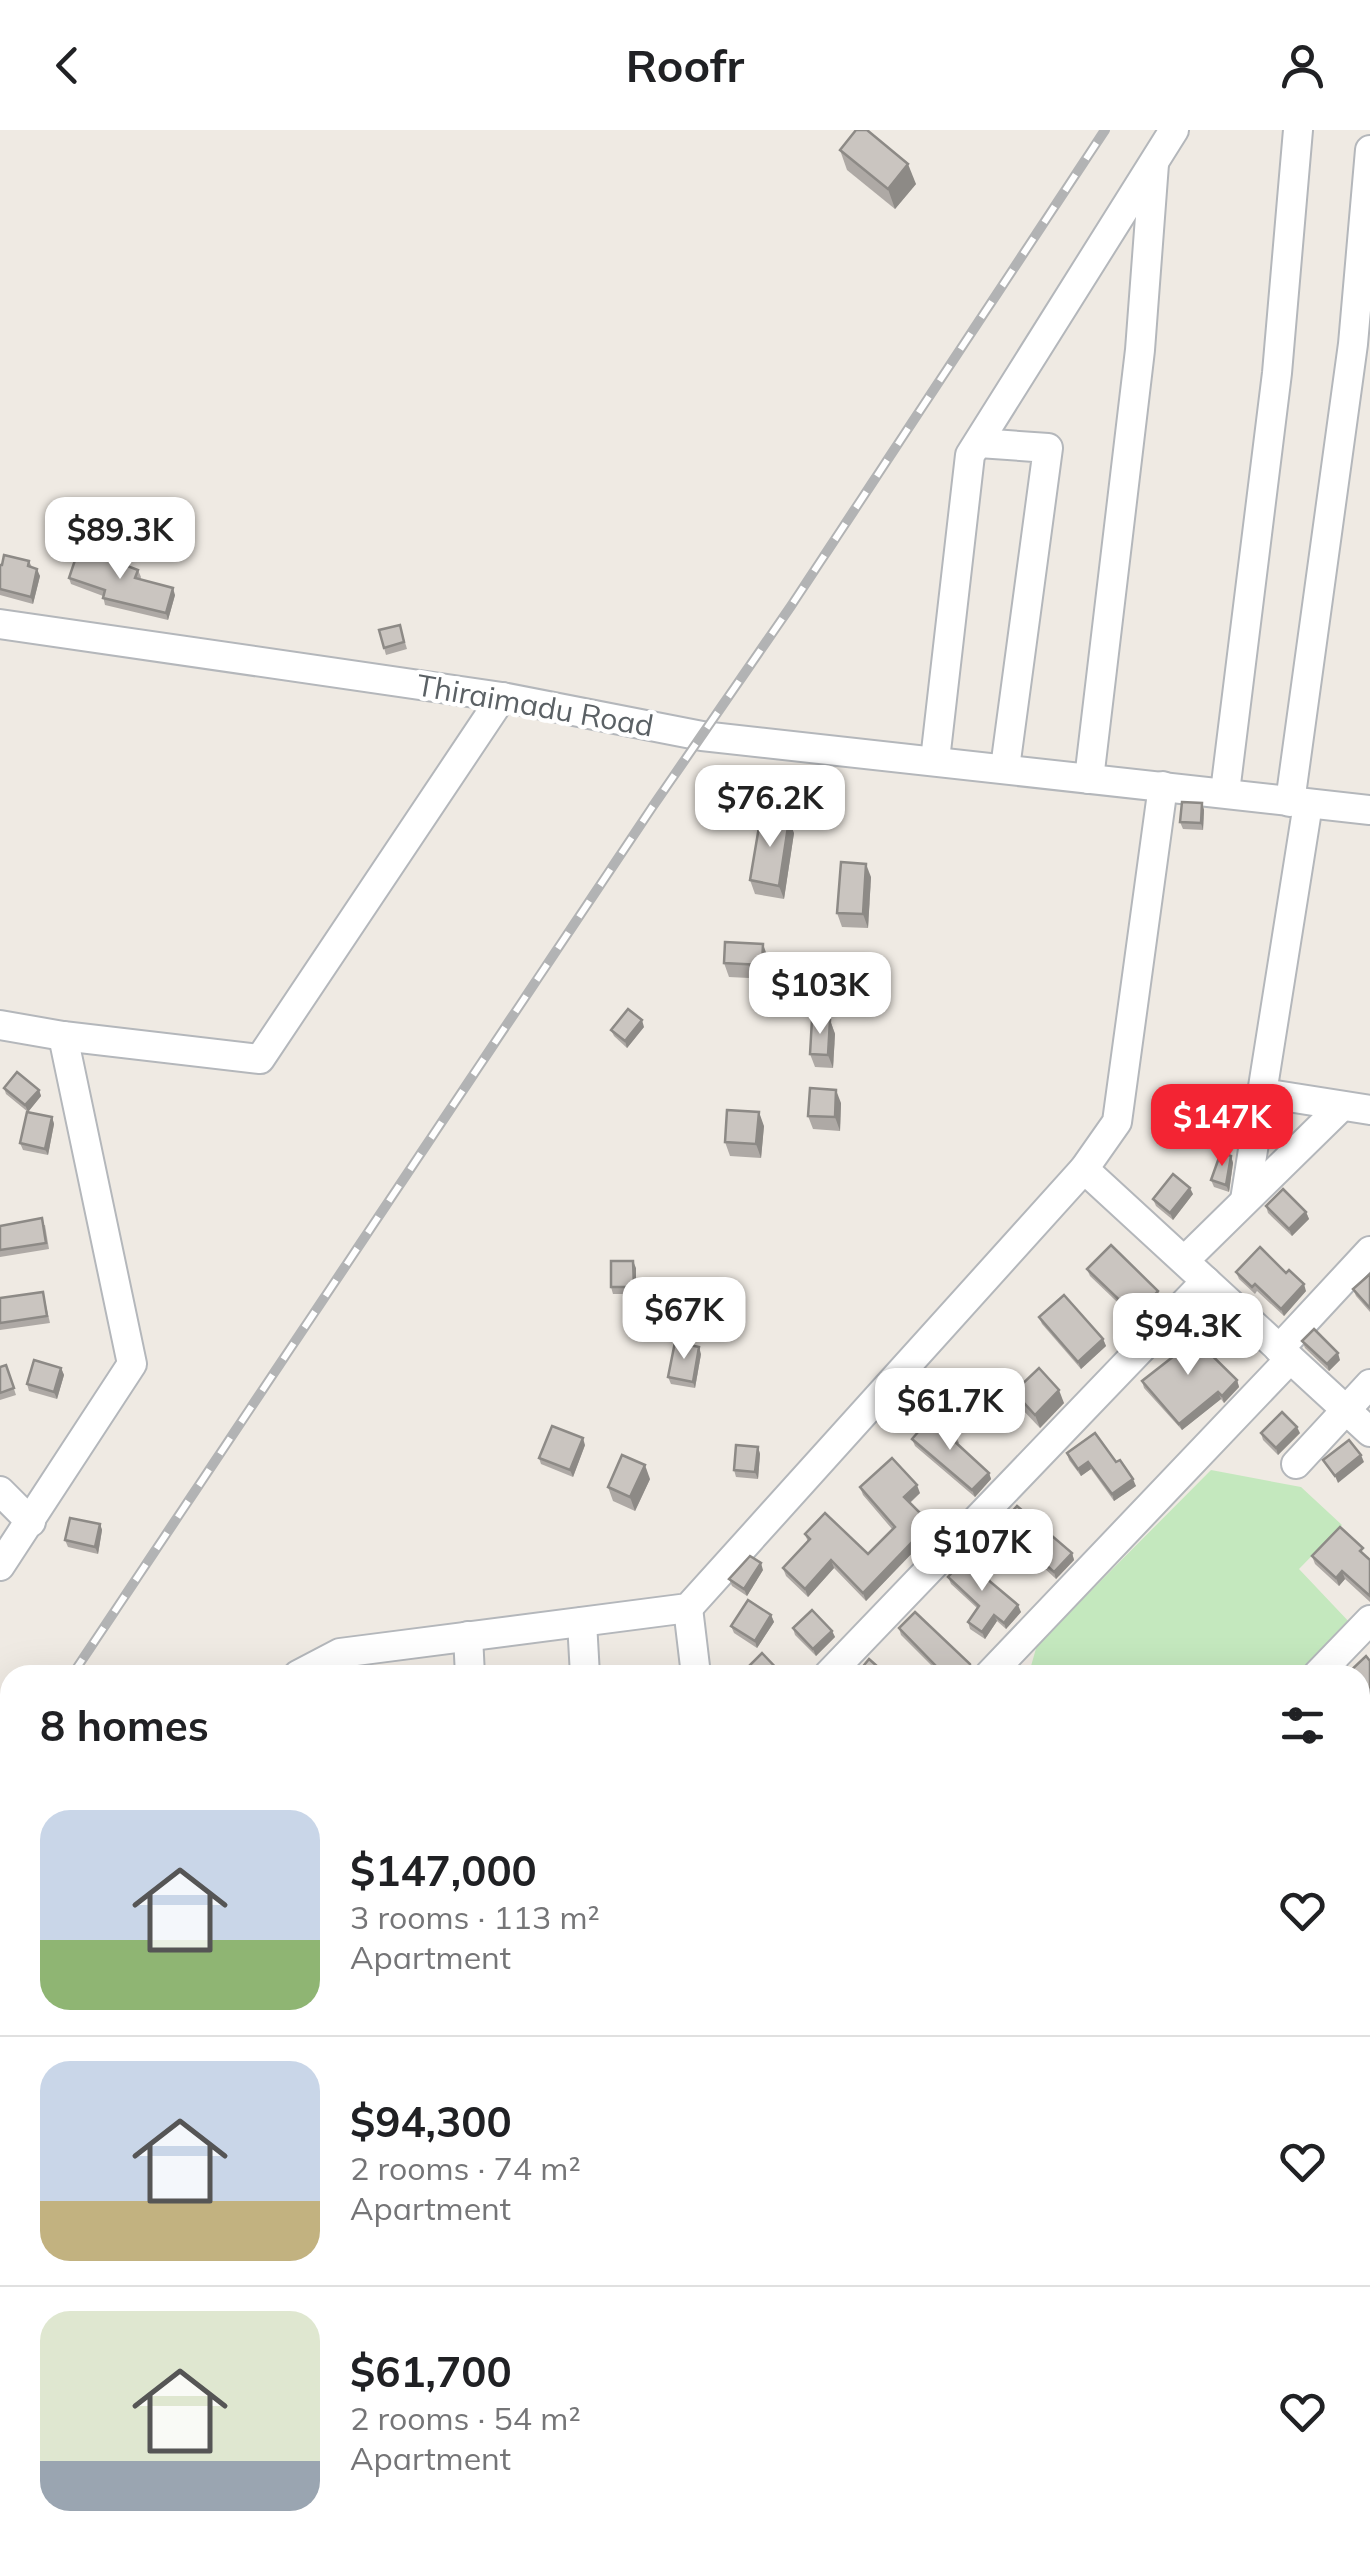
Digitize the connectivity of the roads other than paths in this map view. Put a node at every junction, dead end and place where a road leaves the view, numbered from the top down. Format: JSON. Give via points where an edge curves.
{"nodes":[{"id":1,"x":1174,"y":130,"type":"edge"},
{"id":2,"x":1298,"y":130,"type":"edge"},
{"id":3,"x":1370,"y":150,"type":"edge"},
{"id":4,"x":1154,"y":160,"type":"junction"},
{"id":5,"x":978,"y":442,"type":"junction"},
{"id":6,"x":0,"y":624,"type":"edge"},
{"id":7,"x":502,"y":697,"type":"junction"},
{"id":8,"x":935,"y":760,"type":"junction"},
{"id":9,"x":1004,"y":768,"type":"junction"},
{"id":10,"x":1089,"y":779,"type":"junction"},
{"id":11,"x":1163,"y":786,"type":"junction"},
{"id":12,"x":1225,"y":792,"type":"junction"},
{"id":13,"x":1299,"y":803,"type":"junction"},
{"id":14,"x":1370,"y":810,"type":"edge"},
{"id":15,"x":0,"y":1025,"type":"edge"},
{"id":16,"x":63,"y":1036,"type":"junction"},
{"id":17,"x":1263,"y":1094,"type":"junction"},
{"id":18,"x":1356,"y":1108,"type":"edge"},
{"id":19,"x":1084,"y":1169,"type":"junction"},
{"id":20,"x":1244,"y":1200,"type":"junction"},
{"id":21,"x":1370,"y":1251,"type":"edge"},
{"id":22,"x":1186,"y":1260,"type":"junction"},
{"id":23,"x":1206,"y":1281,"type":"junction"},
{"id":24,"x":1285,"y":1354,"type":"junction"},
{"id":25,"x":1370,"y":1384,"type":"edge"},
{"id":26,"x":1345,"y":1409,"type":"junction"},
{"id":27,"x":1370,"y":1432,"type":"edge"},
{"id":28,"x":1296,"y":1464,"type":"dead end"},
{"id":29,"x":0,"y":1491,"type":"edge"},
{"id":30,"x":31,"y":1522,"type":"junction"},
{"id":31,"x":0,"y":1566,"type":"edge"},
{"id":32,"x":688,"y":1608,"type":"junction"},
{"id":33,"x":1370,"y":1620,"type":"edge"},
{"id":34,"x":582,"y":1622,"type":"junction"},
{"id":35,"x":468,"y":1636,"type":"junction"},
{"id":36,"x":340,"y":1664,"type":"edge"},
{"id":37,"x":469,"y":1665,"type":"edge"},
{"id":38,"x":584,"y":1665,"type":"edge"},
{"id":39,"x":695,"y":1665,"type":"edge"},
{"id":40,"x":838,"y":1665,"type":"edge"},
{"id":41,"x":1007,"y":1665,"type":"edge"},
{"id":42,"x":1327,"y":1665,"type":"edge"}],
"edges":[{"from":1,"to":4,"type":"street"},
{"from":2,"to":12,"type":"street","via":[[1278,373]]},
{"from":3,"to":13,"type":"street"},
{"from":4,"to":5,"type":"street"},
{"from":4,"to":10,"type":"street","via":[[1140,350]]},
{"from":5,"to":8,"type":"street","via":[[970,455]]},
{"from":5,"to":9,"type":"street","via":[[1048,448]]},
{"from":6,"to":7,"type":"street","name":"Thiraimadu Road"},
{"from":7,"to":8,"type":"street","name":"Thiraimadu Road","via":[[702,736]]},
{"from":7,"to":16,"type":"street","via":[[260,1059]]},
{"from":8,"to":9,"type":"street","name":"Thiraimadu Road"},
{"from":9,"to":10,"type":"street","name":"Thiraimadu Road"},
{"from":10,"to":11,"type":"street","name":"Thiraimadu Road"},
{"from":11,"to":12,"type":"street","name":"Thiraimadu Road"},
{"from":11,"to":19,"type":"street","via":[[1117,1122]]},
{"from":12,"to":13,"type":"street","name":"Thiraimadu Road"},
{"from":13,"to":14,"type":"street","name":"Thiraimadu Road"},
{"from":13,"to":17,"type":"street"},
{"from":15,"to":16,"type":"street"},
{"from":16,"to":30,"type":"street","via":[[132,1364]]},
{"from":17,"to":18,"type":"street"},
{"from":17,"to":20,"type":"street"},
{"from":18,"to":20,"type":"street"},
{"from":19,"to":22,"type":"street"},
{"from":19,"to":32,"type":"street"},
{"from":20,"to":22,"type":"street"},
{"from":21,"to":24,"type":"street"},
{"from":22,"to":23,"type":"street"},
{"from":23,"to":24,"type":"street"},
{"from":23,"to":40,"type":"street"},
{"from":24,"to":26,"type":"street"},
{"from":24,"to":41,"type":"street"},
{"from":25,"to":26,"type":"street"},
{"from":26,"to":27,"type":"street"},
{"from":26,"to":28,"type":"street"},
{"from":29,"to":30,"type":"street"},
{"from":30,"to":31,"type":"street"},
{"from":32,"to":34,"type":"street"},
{"from":32,"to":39,"type":"street"},
{"from":33,"to":42,"type":"street"},
{"from":34,"to":35,"type":"street"},
{"from":34,"to":38,"type":"street"},
{"from":35,"to":36,"type":"street"},
{"from":35,"to":37,"type":"street"}]}
